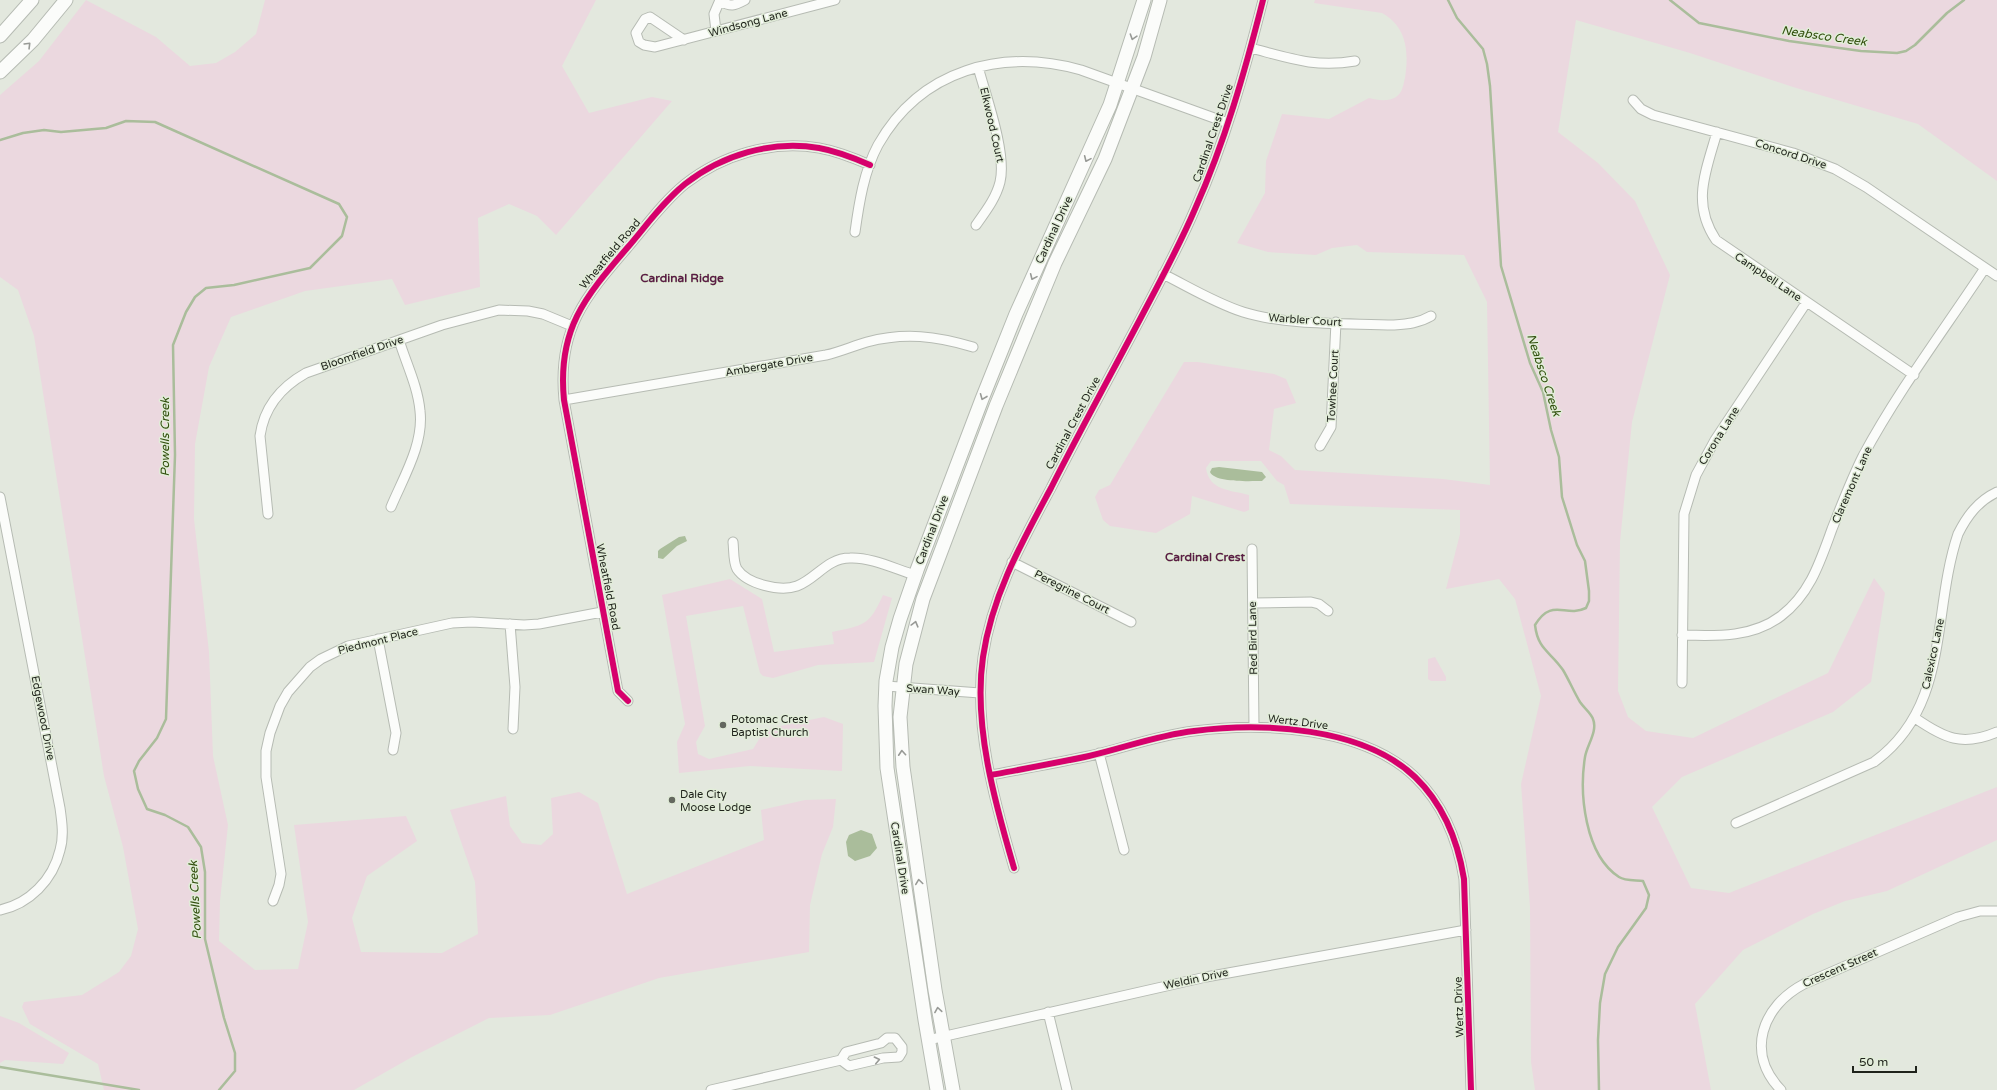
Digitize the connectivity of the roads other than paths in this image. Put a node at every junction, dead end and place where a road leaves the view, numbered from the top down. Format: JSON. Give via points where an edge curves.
{"nodes":[{"id":1,"x":32,"y":0,"type":"edge"},
{"id":2,"x":66,"y":0,"type":"edge"},
{"id":3,"x":720,"y":0,"type":"edge"},
{"id":4,"x":745,"y":0,"type":"edge"},
{"id":5,"x":836,"y":0,"type":"edge"},
{"id":6,"x":1144,"y":0,"type":"edge"},
{"id":7,"x":1160,"y":0,"type":"edge"},
{"id":8,"x":1263,"y":0,"type":"edge"},
{"id":9,"x":716,"y":32,"type":"junction"},
{"id":10,"x":0,"y":36,"type":"edge"},
{"id":11,"x":684,"y":40,"type":"junction"},
{"id":12,"x":1251,"y":48,"type":"junction"},
{"id":13,"x":1355,"y":61,"type":"dead end"},
{"id":14,"x":978,"y":67,"type":"junction"},
{"id":15,"x":0,"y":72,"type":"edge"},
{"id":16,"x":1118,"y":83,"type":"junction"},
{"id":17,"x":1133,"y":89,"type":"junction"},
{"id":18,"x":1634,"y":100,"type":"dead end"},
{"id":19,"x":1228,"y":123,"type":"junction"},
{"id":20,"x":1716,"y":132,"type":"junction"},
{"id":21,"x":870,"y":165,"type":"junction"},
{"id":22,"x":976,"y":225,"type":"dead end"},
{"id":23,"x":854,"y":232,"type":"dead end"},
{"id":24,"x":1985,"y":268,"type":"junction"},
{"id":25,"x":1163,"y":274,"type":"junction"},
{"id":26,"x":1997,"y":276,"type":"edge"},
{"id":27,"x":1806,"y":303,"type":"junction"},
{"id":28,"x":1431,"y":316,"type":"dead end"},
{"id":29,"x":1336,"y":322,"type":"junction"},
{"id":30,"x":572,"y":326,"type":"junction"},
{"id":31,"x":399,"y":340,"type":"junction"},
{"id":32,"x":973,"y":346,"type":"dead end"},
{"id":33,"x":1914,"y":375,"type":"junction"},
{"id":34,"x":564,"y":400,"type":"junction"},
{"id":35,"x":1320,"y":446,"type":"dead end"},
{"id":36,"x":1997,"y":492,"type":"edge"},
{"id":37,"x":0,"y":497,"type":"edge"},
{"id":38,"x":391,"y":507,"type":"dead end"},
{"id":39,"x":268,"y":514,"type":"dead end"},
{"id":40,"x":733,"y":542,"type":"dead end"},
{"id":41,"x":4,"y":544,"type":"edge"},
{"id":42,"x":1252,"y":549,"type":"dead end"},
{"id":43,"x":1012,"y":562,"type":"junction"},
{"id":44,"x":915,"y":575,"type":"junction"},
{"id":45,"x":1253,"y":603,"type":"junction"},
{"id":46,"x":1328,"y":611,"type":"dead end"},
{"id":47,"x":602,"y":612,"type":"junction"},
{"id":48,"x":1131,"y":622,"type":"dead end"},
{"id":49,"x":510,"y":624,"type":"junction"},
{"id":50,"x":1682,"y":635,"type":"junction"},
{"id":51,"x":378,"y":639,"type":"junction"},
{"id":52,"x":1682,"y":683,"type":"dead end"},
{"id":53,"x":886,"y":686,"type":"junction"},
{"id":54,"x":903,"y":687,"type":"junction"},
{"id":55,"x":980,"y":693,"type":"junction"},
{"id":56,"x":628,"y":702,"type":"dead end"},
{"id":57,"x":1915,"y":718,"type":"junction"},
{"id":58,"x":1254,"y":727,"type":"junction"},
{"id":59,"x":513,"y":729,"type":"dead end"},
{"id":60,"x":1997,"y":732,"type":"edge"},
{"id":61,"x":393,"y":750,"type":"dead end"},
{"id":62,"x":1099,"y":753,"type":"junction"},
{"id":63,"x":991,"y":775,"type":"junction"},
{"id":64,"x":1736,"y":823,"type":"dead end"},
{"id":65,"x":1124,"y":850,"type":"dead end"},
{"id":66,"x":1014,"y":868,"type":"dead end"},
{"id":67,"x":273,"y":901,"type":"dead end"},
{"id":68,"x":0,"y":910,"type":"edge"},
{"id":69,"x":1997,"y":911,"type":"edge"},
{"id":70,"x":1466,"y":930,"type":"junction"},
{"id":71,"x":1048,"y":1012,"type":"junction"},
{"id":72,"x":942,"y":1037,"type":"junction"},
{"id":73,"x":928,"y":1040,"type":"junction"},
{"id":74,"x":841,"y":1060,"type":"junction"},
{"id":75,"x":711,"y":1090,"type":"edge"},
{"id":76,"x":937,"y":1090,"type":"edge"},
{"id":77,"x":953,"y":1090,"type":"edge"},
{"id":78,"x":1067,"y":1090,"type":"edge"},
{"id":79,"x":1471,"y":1090,"type":"edge"},
{"id":80,"x":1781,"y":1090,"type":"edge"}],
"edges":[{"from":1,"to":10,"type":"main road"},
{"from":15,"to":2,"type":"main road","one_way":true,"via":[[33,40]]},
{"from":3,"to":4,"type":"street","via":[[735,6]]},
{"from":3,"to":9,"type":"street","via":[[714,14]]},
{"from":5,"to":9,"type":"street","name":"Windsong Lane"},
{"from":6,"to":16,"type":"main road","name":"Cardinal Drive","one_way":true},
{"from":7,"to":17,"type":"main road","name":"Cardinal Drive"},
{"from":8,"to":12,"type":"street","name":"Cardinal Crest Drive"},
{"from":9,"to":11,"type":"street","name":"Windsong Lane"},
{"from":11,"to":11,"type":"street","name":"Windsong Lane","via":[[650,47],[639,42],[636,33],[644,19],[650,17]]},
{"from":12,"to":13,"type":"street","via":[[1308,63]]},
{"from":12,"to":19,"type":"street","name":"Cardinal Crest Drive"},
{"from":14,"to":16,"type":"street","via":[[1006,62],[1041,61],[1081,70]]},
{"from":14,"to":21,"type":"street","via":[[943,81],[913,102],[888,130]]},
{"from":14,"to":22,"type":"street","name":"Elkwood Court","via":[[1000,150],[1002,169],[996,194]]},
{"from":16,"to":17,"type":"street"},
{"from":16,"to":44,"type":"main road","name":"Cardinal Drive","one_way":true,"via":[[1086,161],[1016,314]]},
{"from":17,"to":19,"type":"street"},
{"from":54,"to":17,"type":"main road","name":"Cardinal Drive","one_way":true,"via":[[909,646],[923,598],[996,406],[1050,276],[1105,159]]},
{"from":18,"to":20,"type":"street","name":"Concord Drive","via":[[1642,109],[1653,115]]},
{"from":19,"to":25,"type":"street","name":"Cardinal Crest Drive","via":[[1195,210]]},
{"from":20,"to":24,"type":"street","name":"Concord Drive","via":[[1793,153],[1835,169],[1866,187]]},
{"from":20,"to":27,"type":"street","name":"Campbell Lane","via":[[1702,193],[1703,211],[1712,234],[1720,244]]},
{"from":21,"to":23,"type":"street"},
{"from":21,"to":30,"type":"street","name":"Wheatfield Road","via":[[836,152],[803,147],[768,148],[717,164],[701,173],[671,197],[600,279],[577,313]]},
{"from":24,"to":26,"type":"street","name":"Concord Drive"},
{"from":24,"to":33,"type":"street","name":"Claremont Lane"},
{"from":25,"to":29,"type":"street","name":"Warbler Court","via":[[1223,305],[1244,312],[1284,320]]},
{"from":25,"to":43,"type":"street","name":"Cardinal Crest Drive"},
{"from":27,"to":33,"type":"street","name":"Campbell Lane"},
{"from":27,"to":50,"type":"street","name":"Corona Lane","via":[[1715,440],[1692,485],[1683,527]]},
{"from":28,"to":29,"type":"street","name":"Warbler Court","via":[[1412,324]]},
{"from":29,"to":35,"type":"street","name":"Towhee Court","via":[[1331,427]]},
{"from":30,"to":31,"type":"street","name":"Bloomfield Drive","via":[[543,314],[499,310],[442,325]]},
{"from":30,"to":34,"type":"street","name":"Wheatfield Road","via":[[564,359]]},
{"from":31,"to":38,"type":"street","via":[[419,400],[420,425],[414,450]]},
{"from":31,"to":39,"type":"street","name":"Bloomfield Drive","via":[[306,373],[279,394],[266,415],[260,436]]},
{"from":32,"to":34,"type":"street","name":"Ambergate Drive","via":[[943,338],[900,336],[866,343],[826,356]]},
{"from":33,"to":50,"type":"street","name":"Claremont Lane","via":[[1863,458],[1849,486],[1815,573],[1800,598],[1781,616],[1752,631],[1739,634]]},
{"from":34,"to":47,"type":"street","name":"Wheatfield Road"},
{"from":36,"to":57,"type":"street","name":"Calexico Lane","via":[[1979,504],[1958,534],[1930,675]]},
{"from":37,"to":41,"type":"street","name":"Edgewood Drive"},
{"from":40,"to":44,"type":"street","via":[[738,570],[759,584],[785,589],[806,581],[830,563],[850,558]]},
{"from":41,"to":68,"type":"street","name":"Edgewood Drive","via":[[60,808],[62,838],[55,864],[37,891],[18,905]]},
{"from":42,"to":45,"type":"street","name":"Red Bird Lane"},
{"from":43,"to":48,"type":"street","name":"Peregrine Court"},
{"from":43,"to":55,"type":"street","name":"Cardinal Crest Drive","via":[[987,633]]},
{"from":44,"to":53,"type":"main road","name":"Cardinal Drive","via":[[900,619]]},
{"from":45,"to":46,"type":"street","via":[[1311,602]]},
{"from":45,"to":58,"type":"street","name":"Red Bird Lane"},
{"from":47,"to":49,"type":"street","name":"Piedmont Place","via":[[539,624]]},
{"from":47,"to":56,"type":"street","name":"Wheatfield Road","via":[[618,691]]},
{"from":49,"to":51,"type":"street","name":"Piedmont Place","via":[[452,623]]},
{"from":49,"to":59,"type":"street","via":[[515,687]]},
{"from":50,"to":52,"type":"street","name":"Corona Lane"},
{"from":51,"to":61,"type":"street","via":[[396,733]]},
{"from":51,"to":67,"type":"street","name":"Piedmont Place","via":[[334,651],[316,663],[288,692],[275,718],[269,739],[266,767],[281,874]]},
{"from":53,"to":54,"type":"street","name":"Swan Way"},
{"from":53,"to":73,"type":"main road","name":"Cardinal Drive","via":[[887,768]]},
{"from":54,"to":55,"type":"street","name":"Swan Way"},
{"from":72,"to":54,"type":"main road","name":"Cardinal Drive","one_way":true,"via":[[903,767],[900,736]]},
{"from":55,"to":63,"type":"street","name":"Cardinal Crest Drive"},
{"from":57,"to":60,"type":"street","via":[[1954,739],[1975,740]]},
{"from":57,"to":64,"type":"street","name":"Calexico Lane","via":[[1897,743],[1874,762]]},
{"from":58,"to":62,"type":"street","name":"Wertz Drive","via":[[1193,731]]},
{"from":58,"to":70,"type":"street","name":"Wertz Drive","via":[[1313,732],[1353,743],[1391,760],[1415,777],[1440,810],[1456,845],[1464,879]]},
{"from":62,"to":63,"type":"street","name":"Wertz Drive"},
{"from":62,"to":65,"type":"street"},
{"from":63,"to":66,"type":"street","name":"Cardinal Crest Drive"},
{"from":69,"to":80,"type":"street","name":"Crescent Street","via":[[1980,911],[1958,917],[1804,984],[1784,996],[1766,1023],[1761,1043],[1768,1073]]},
{"from":70,"to":71,"type":"street","name":"Weldin Drive","via":[[1206,977]]},
{"from":70,"to":79,"type":"street","name":"Wertz Drive"},
{"from":71,"to":72,"type":"street","name":"Weldin Drive"},
{"from":71,"to":78,"type":"street"},
{"from":72,"to":73,"type":"street","name":"Weldin Drive"},
{"from":72,"to":77,"type":"main road","name":"Cardinal Drive"},
{"from":73,"to":76,"type":"main road","name":"Cardinal Drive"},
{"from":74,"to":74,"type":"street","one_way":true,"via":[[849,1066],[899,1057],[902,1047],[895,1038],[887,1038],[881,1043],[846,1052]]},
{"from":74,"to":75,"type":"street"}]}
